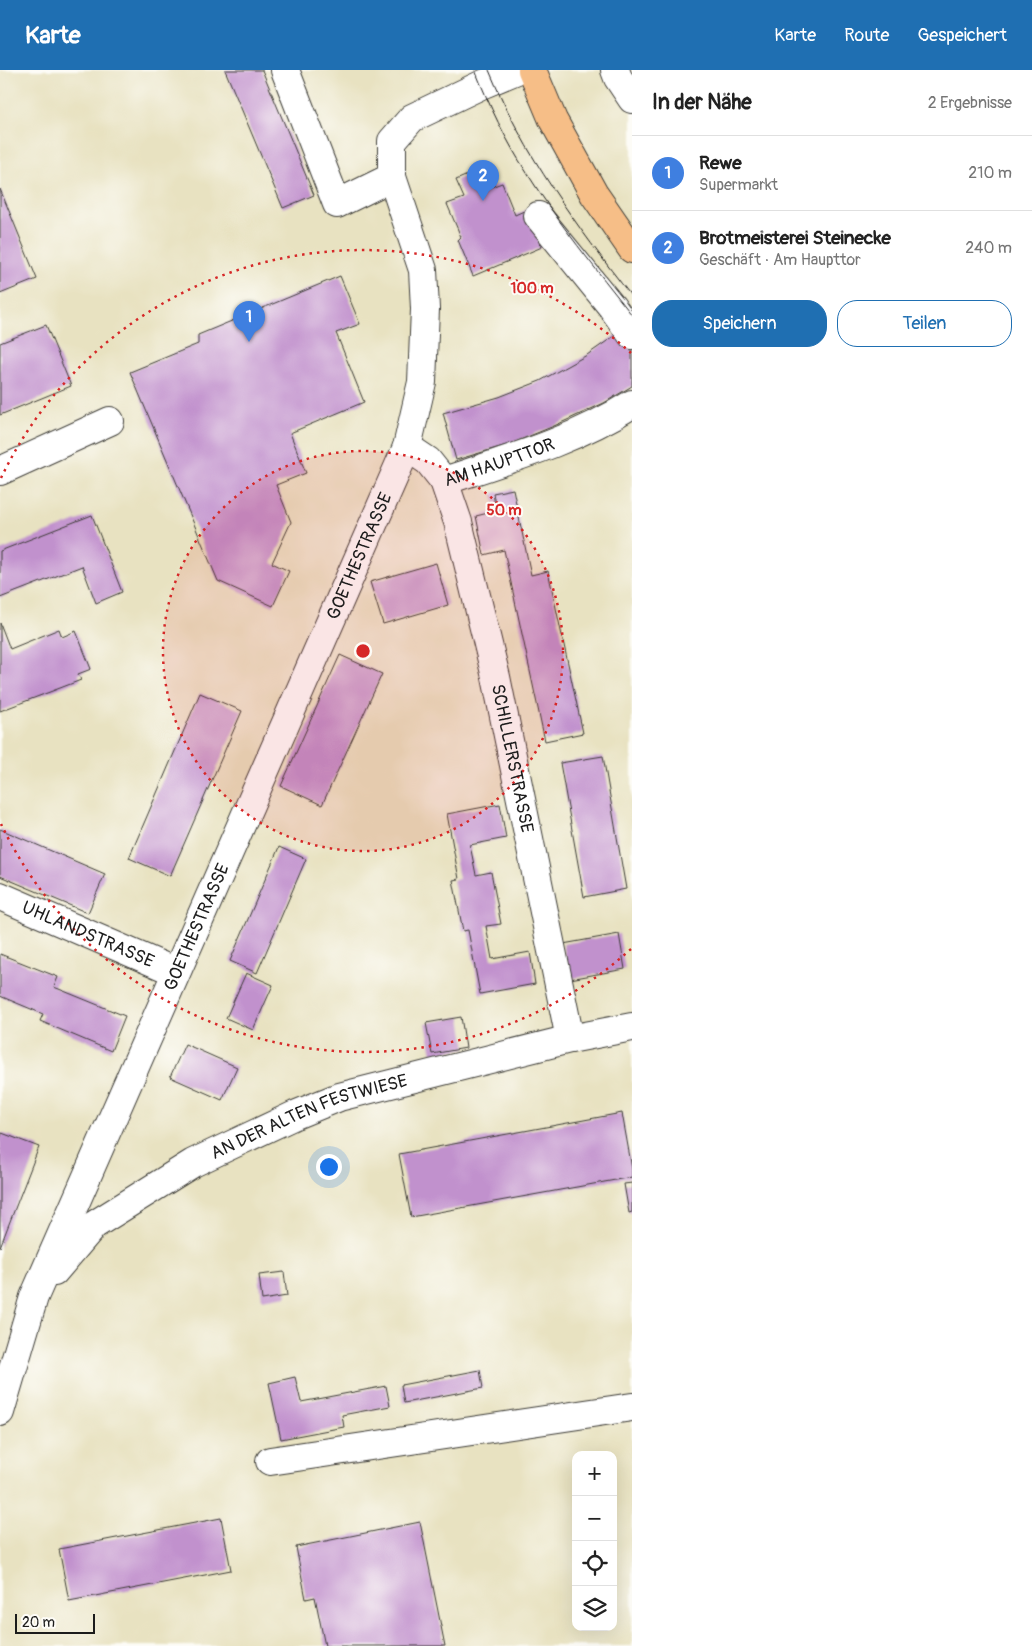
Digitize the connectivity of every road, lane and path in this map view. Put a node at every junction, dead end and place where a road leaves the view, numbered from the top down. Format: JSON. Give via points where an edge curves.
{"nodes":[{"id":1,"x":286,"y":70,"type":"edge"},
{"id":2,"x":517,"y":70,"type":"edge"},
{"id":3,"x":532,"y":70,"type":"edge"},
{"id":4,"x":615,"y":70,"type":"edge"},
{"id":5,"x":632,"y":99,"type":"edge"},
{"id":6,"x":392,"y":177,"type":"junction"},
{"id":7,"x":538,"y":216,"type":"dead end"},
{"id":8,"x":632,"y":249,"type":"edge"},
{"id":9,"x":632,"y":335,"type":"edge"},
{"id":10,"x":632,"y":404,"type":"edge"},
{"id":11,"x":110,"y":421,"type":"dead end"},
{"id":12,"x":407,"y":447,"type":"junction"},
{"id":13,"x":0,"y":471,"type":"edge"},
{"id":14,"x":444,"y":481,"type":"junction"},
{"id":15,"x":0,"y":896,"type":"edge"},
{"id":16,"x":176,"y":972,"type":"junction"},
{"id":17,"x":632,"y":1027,"type":"edge"},
{"id":18,"x":570,"y":1039,"type":"junction"},
{"id":19,"x":34,"y":1297,"type":"junction"},
{"id":20,"x":632,"y":1407,"type":"edge"},
{"id":21,"x":0,"y":1412,"type":"edge"},
{"id":22,"x":270,"y":1461,"type":"dead end"}],
"edges":[{"from":1,"to":6,"type":"street","via":[[337,204]]},
{"from":2,"to":6,"type":"street","via":[[412,118],[392,141]]},
{"from":3,"to":8,"type":"main road","via":[[553,120],[589,186]]},
{"from":4,"to":5,"type":"street"},
{"from":6,"to":12,"type":"street","via":[[422,270],[425,309],[422,382]]},
{"from":7,"to":9,"type":"street"},
{"from":10,"to":14,"type":"street","name":"AM HAUPTTOR","via":[[614,416],[534,450]]},
{"from":11,"to":13,"type":"street"},
{"from":12,"to":14,"type":"street","name":"AM HAUPTTOR","via":[[428,462]]},
{"from":12,"to":16,"type":"street","name":"GOETHESTRASSE"},
{"from":14,"to":18,"type":"street","name":"SCHILLERSTRASSE","via":[[458,522],[496,677]]},
{"from":15,"to":16,"type":"street","name":"UHLANDSTRASSE"},
{"from":16,"to":19,"type":"street","name":"GOETHESTRASSE"},
{"from":17,"to":18,"type":"street","name":"AN DER ALTEN FESTWIESE"},
{"from":18,"to":19,"type":"street","name":"AN DER ALTEN FESTWIESE","via":[[339,1097],[193,1163],[94,1225]]},
{"from":19,"to":21,"type":"street","name":"GOETHESTRASSE"},
{"from":20,"to":22,"type":"street"}]}
